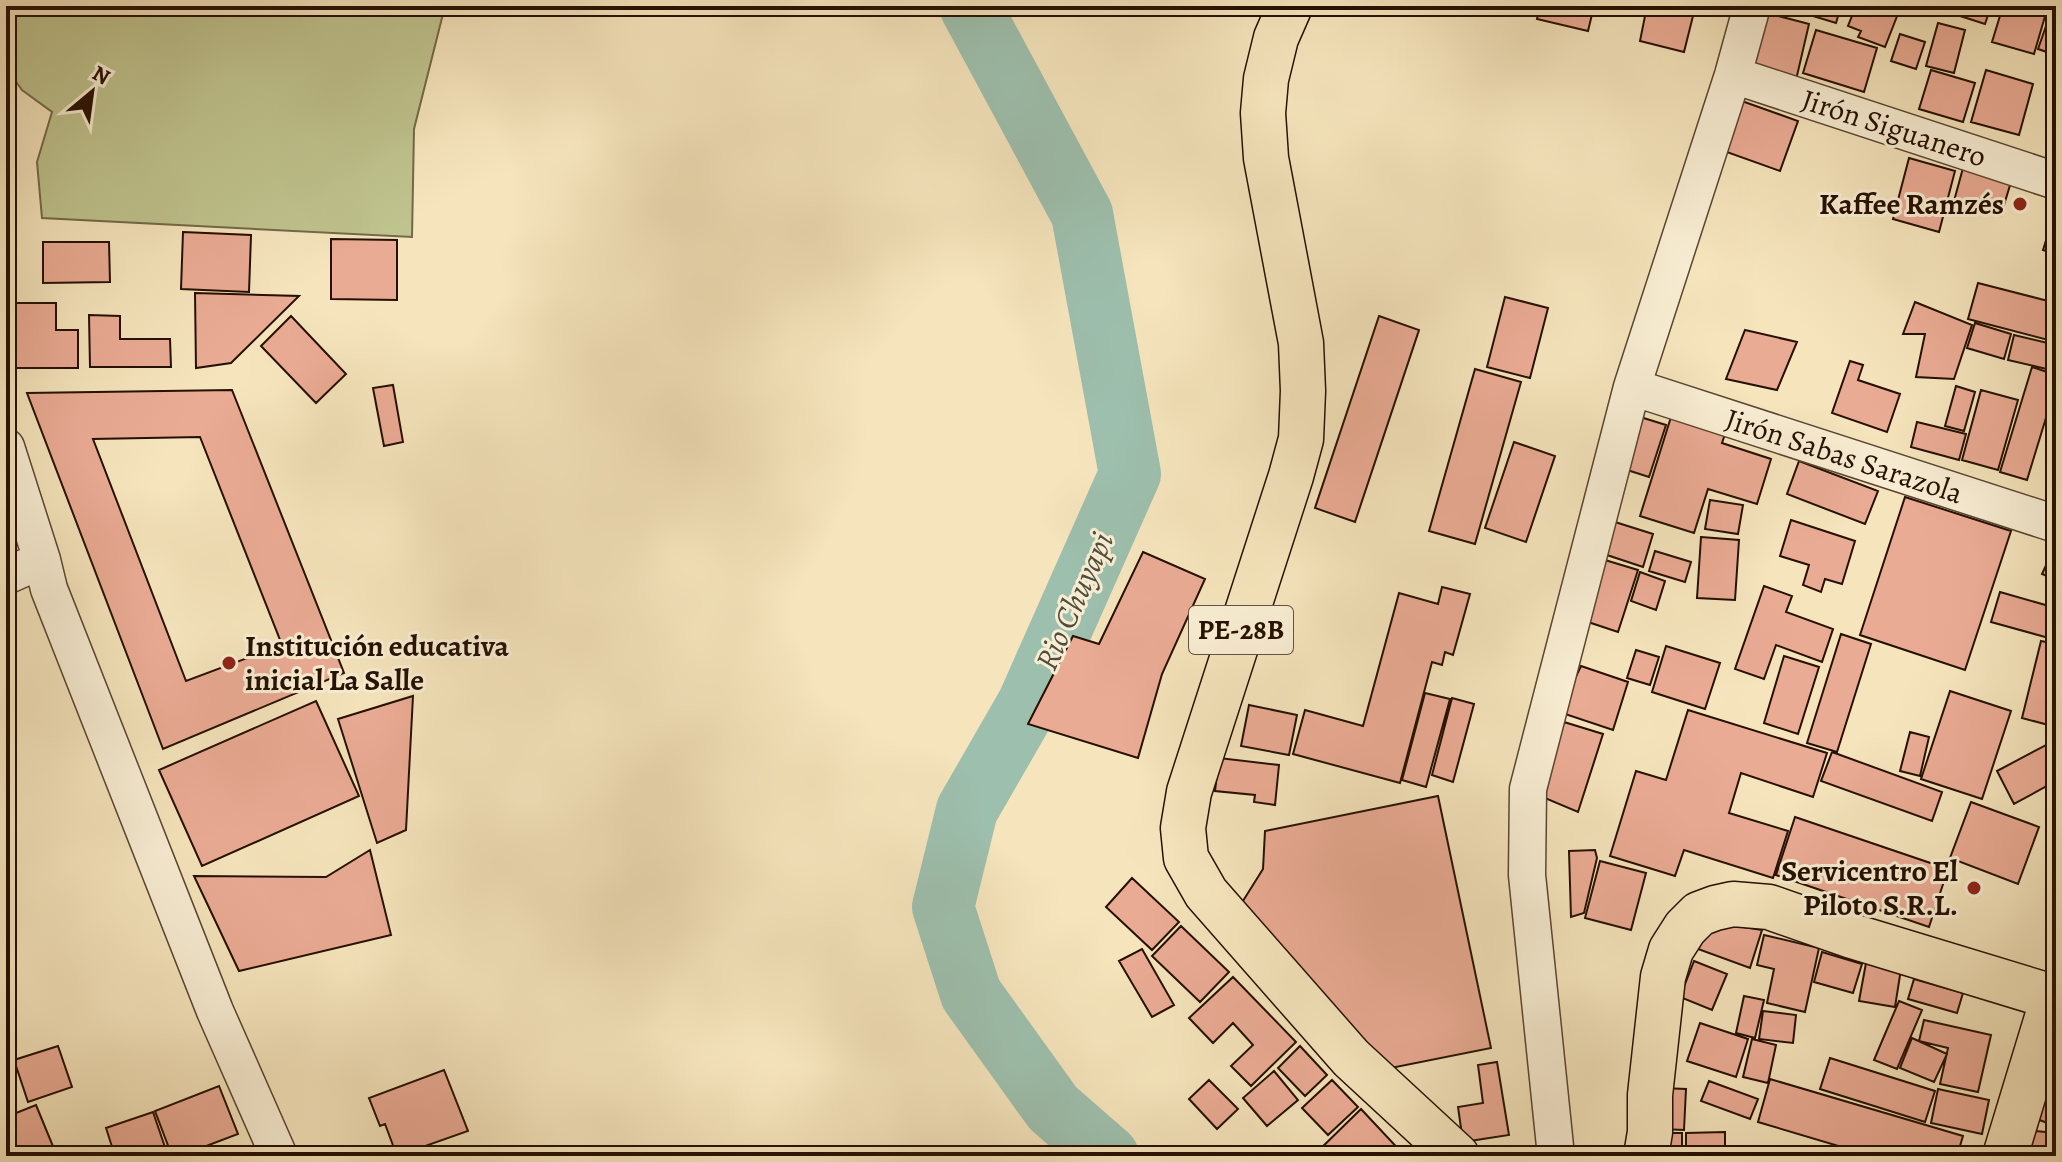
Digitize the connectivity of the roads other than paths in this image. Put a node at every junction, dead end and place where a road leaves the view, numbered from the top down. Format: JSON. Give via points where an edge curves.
{"nodes":[{"id":1,"x":1290,"y":6,"type":"edge"},
{"id":2,"x":1752,"y":6,"type":"edge"},
{"id":3,"x":1733,"y":75,"type":"junction"},
{"id":4,"x":2056,"y":181,"type":"edge"},
{"id":5,"x":1632,"y":387,"type":"junction"},
{"id":6,"x":6,"y":447,"type":"edge"},
{"id":7,"x":2056,"y":524,"type":"edge"},
{"id":8,"x":42,"y":560,"type":"junction"},
{"id":9,"x":6,"y":576,"type":"edge"},
{"id":10,"x":2055,"y":995,"type":"edge"},
{"id":11,"x":279,"y":1156,"type":"edge"},
{"id":12,"x":1457,"y":1156,"type":"edge"},
{"id":13,"x":1556,"y":1156,"type":"edge"},
{"id":14,"x":1646,"y":1156,"type":"edge"},
{"id":15,"x":2005,"y":1156,"type":"edge"}],
"edges":[{"from":1,"to":12,"type":"main road","number":"PE-28B","via":[[1276,38],[1263,113],[1266,158],[1301,343],[1301,439],[1189,792],[1183,828],[1186,858],[1206,893],[1351,1058]]},
{"from":2,"to":3,"type":"street"},
{"from":3,"to":4,"type":"street","name":"Jirón Siguanero"},
{"from":3,"to":5,"type":"street"},
{"from":5,"to":7,"type":"street","name":"Jirón Sabas Sarazola"},
{"from":5,"to":13,"type":"street","via":[[1528,789],[1527,875]]},
{"from":6,"to":8,"type":"street"},
{"from":8,"to":9,"type":"street"},
{"from":8,"to":11,"type":"street","via":[[215,1011]]},
{"from":10,"to":14,"type":"main road","via":[[1769,907],[1733,904],[1699,914],[1671,950],[1663,977]]},
{"from":10,"to":15,"type":"main road"}]}
